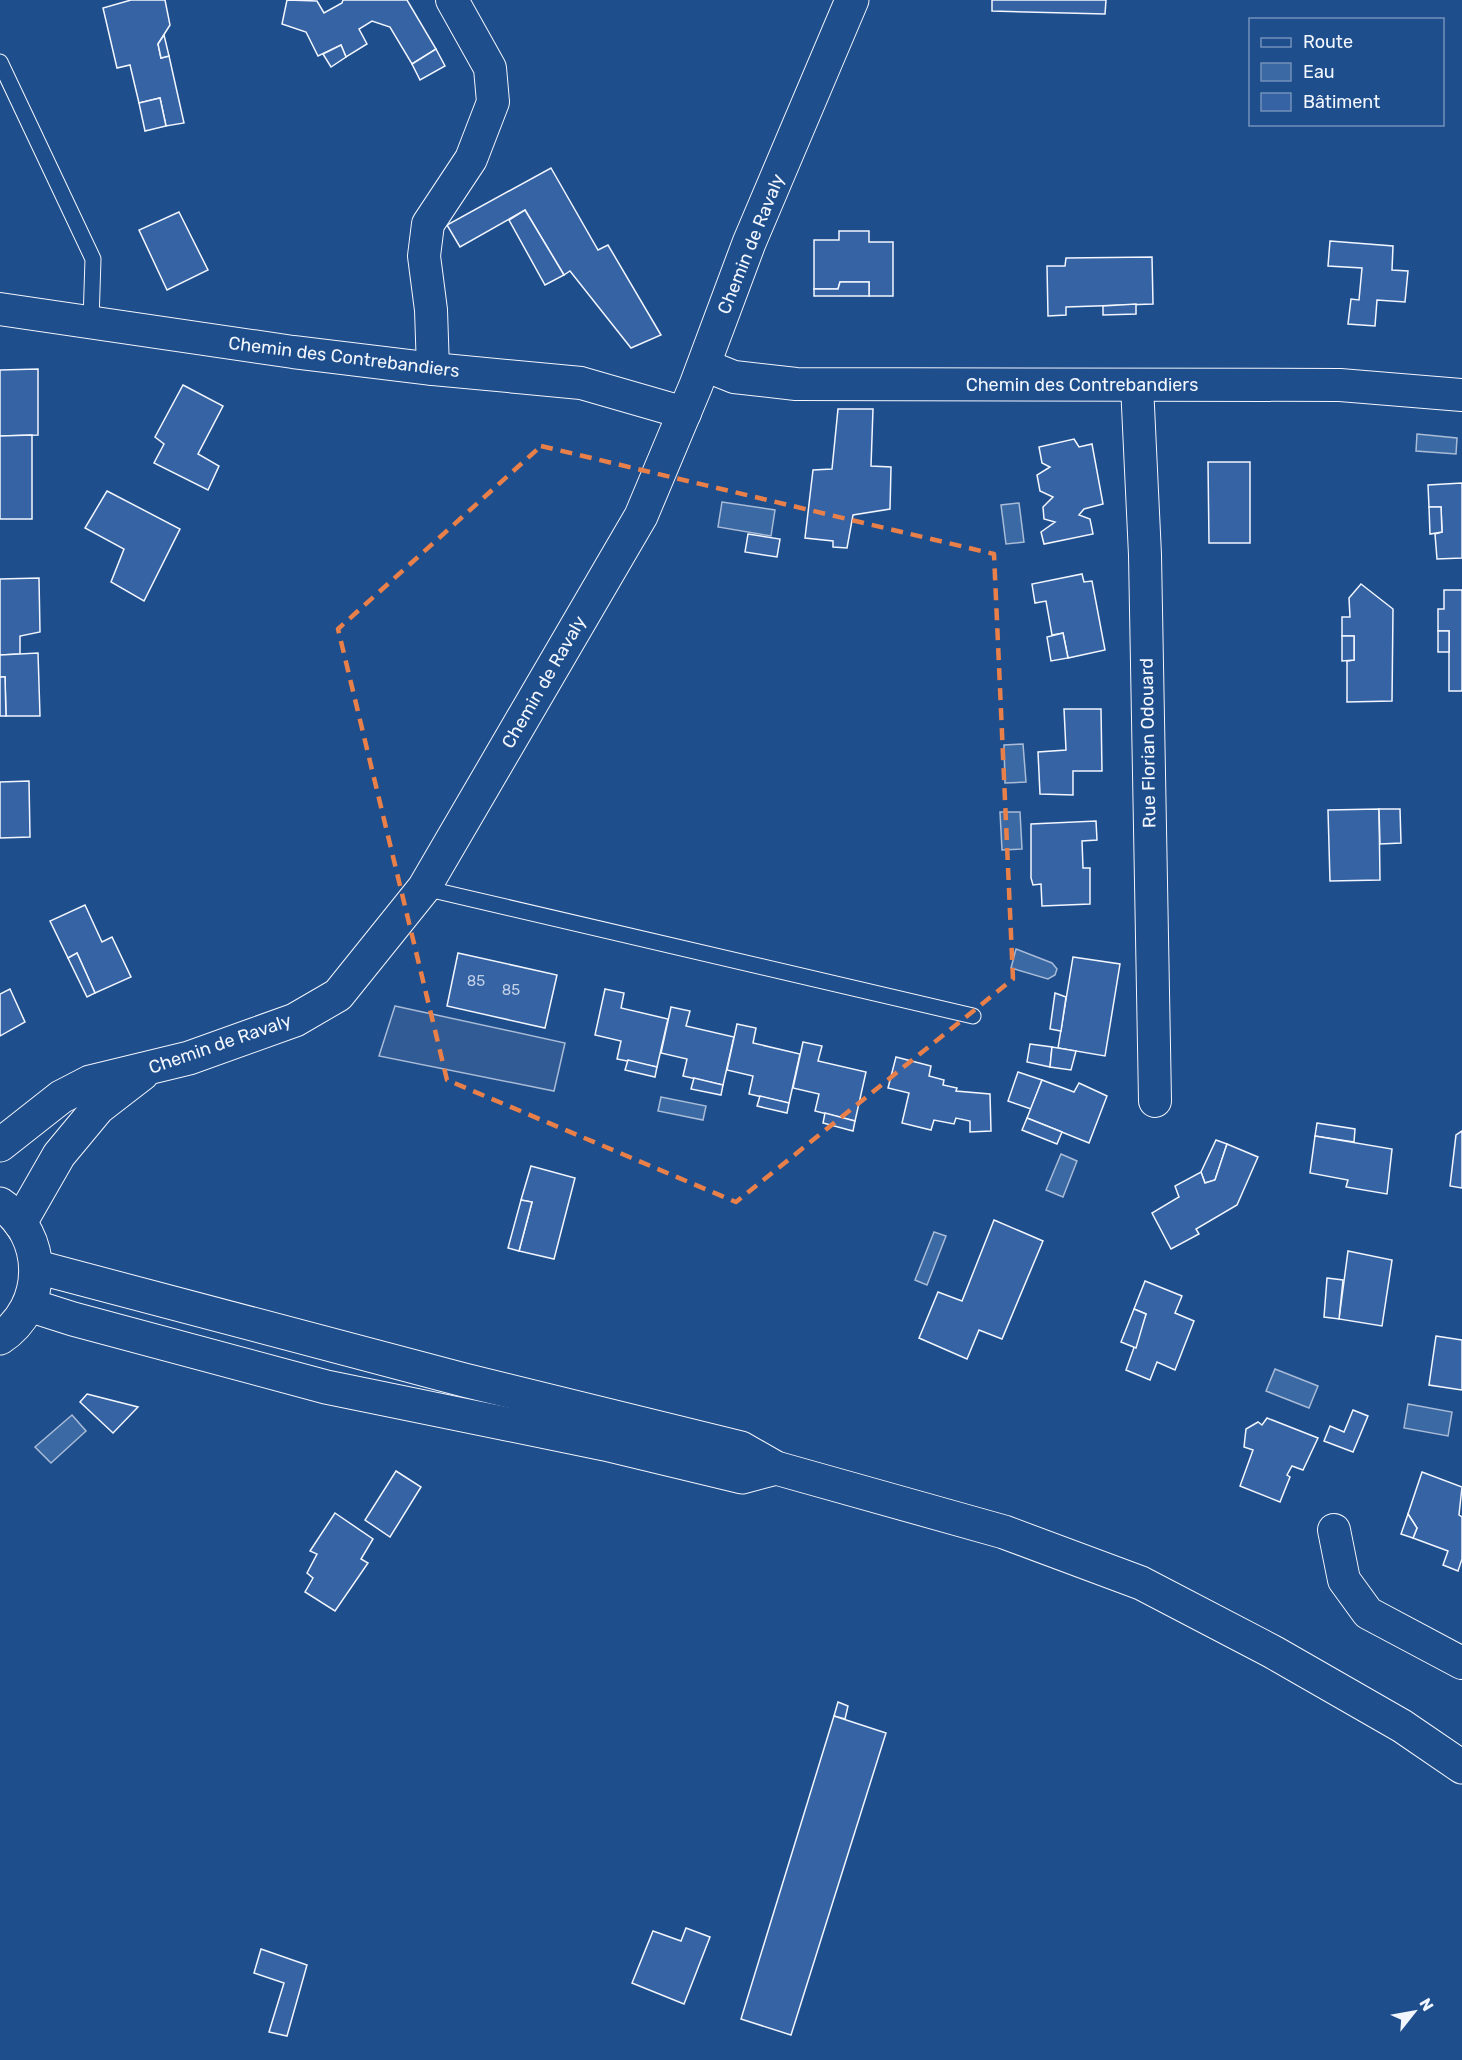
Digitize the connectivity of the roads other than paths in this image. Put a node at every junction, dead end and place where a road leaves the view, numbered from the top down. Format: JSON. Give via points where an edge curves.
{"nodes":[{"id":1,"x":452,"y":0,"type":"edge"},
{"id":2,"x":852,"y":0,"type":"edge"},
{"id":3,"x":0,"y":62,"type":"edge"},
{"id":4,"x":0,"y":309,"type":"edge"},
{"id":5,"x":92,"y":321,"type":"junction"},
{"id":6,"x":704,"y":365,"type":"junction"},
{"id":7,"x":433,"y":369,"type":"junction"},
{"id":8,"x":1137,"y":385,"type":"junction"},
{"id":9,"x":1462,"y":395,"type":"edge"},
{"id":10,"x":685,"y":413,"type":"junction"},
{"id":11,"x":424,"y":888,"type":"junction"},
{"id":12,"x":973,"y":1016,"type":"dead end"},
{"id":13,"x":148,"y":1070,"type":"junction"},
{"id":14,"x":1155,"y":1101,"type":"dead end"},
{"id":15,"x":0,"y":1145,"type":"edge"},
{"id":16,"x":10,"y":1213,"type":"edge"},
{"id":17,"x":37,"y":1267,"type":"junction"},
{"id":18,"x":29,"y":1305,"type":"junction"},
{"id":19,"x":0,"y":1338,"type":"edge"},
{"id":20,"x":776,"y":1468,"type":"junction"},
{"id":21,"x":1334,"y":1530,"type":"dead end"},
{"id":22,"x":1462,"y":1663,"type":"edge"},
{"id":23,"x":1462,"y":1767,"type":"edge"}],
"edges":[{"from":1,"to":7,"type":"street","via":[[490,68],[493,102],[471,159],[428,224],[424,256]]},
{"from":2,"to":6,"type":"main road","name":"Chemin de Ravaly","via":[[749,243]]},
{"from":3,"to":5,"type":"lane","via":[[93,259]]},
{"from":4,"to":5,"type":"street","name":"Chemin des Contrebandiers"},
{"from":5,"to":7,"type":"street","name":"Chemin des Contrebandiers"},
{"from":6,"to":8,"type":"street","name":"Chemin des Contrebandiers","via":[[734,377],[796,384]]},
{"from":6,"to":10,"type":"main road","name":"Chemin de Ravaly"},
{"from":7,"to":10,"type":"street","name":"Chemin des Contrebandiers","via":[[581,383]]},
{"from":8,"to":9,"type":"street","name":"Chemin des Contrebandiers","via":[[1340,385]]},
{"from":8,"to":14,"type":"street","name":"Rue Florian Odouard","via":[[1145,567]]},
{"from":10,"to":11,"type":"main road","name":"Chemin de Ravaly","via":[[641,516]]},
{"from":11,"to":12,"type":"lane"},
{"from":11,"to":13,"type":"main road","name":"Chemin de Ravaly","via":[[339,995],[295,1020]]},
{"from":13,"to":15,"type":"main road","name":"Chemin de Ravaly","via":[[90,1082],[61,1097]]},
{"from":13,"to":16,"type":"main road","via":[[98,1108]]},
{"from":16,"to":17,"type":"main road","via":[[34,1251]]},
{"from":17,"to":18,"type":"main road"},
{"from":17,"to":20,"type":"main road","via":[[394,1362],[741,1448]]},
{"from":18,"to":19,"type":"main road","via":[[20,1320]]},
{"from":18,"to":20,"type":"main road","via":[[326,1387],[605,1444],[742,1477]]},
{"from":20,"to":23,"type":"main road","via":[[1004,1532],[1141,1583],[1402,1726]]},
{"from":21,"to":22,"type":"street","via":[[1344,1580],[1368,1613]]}]}
